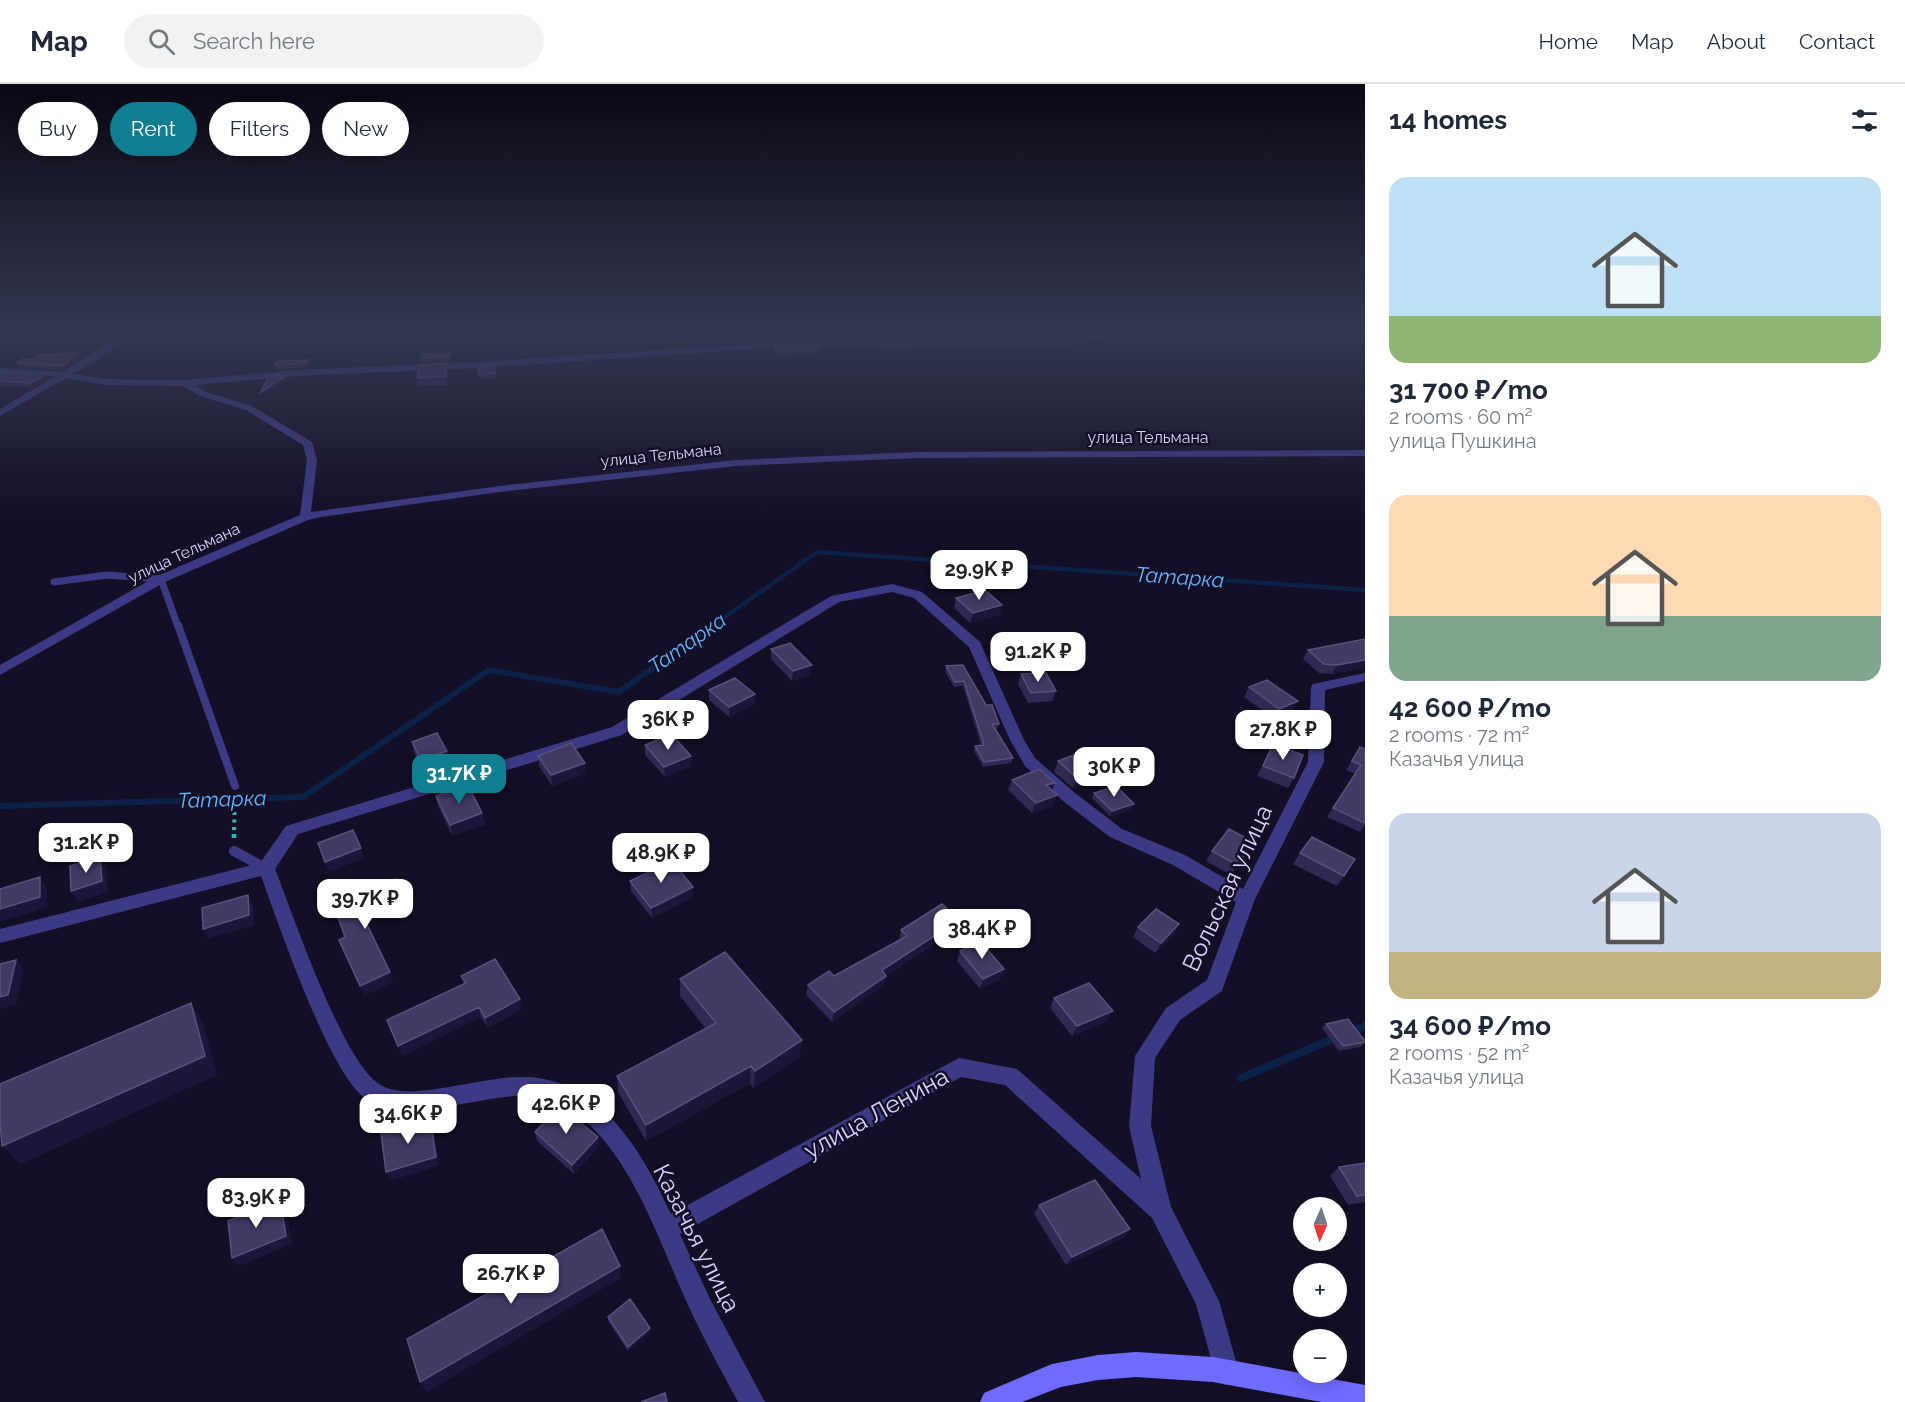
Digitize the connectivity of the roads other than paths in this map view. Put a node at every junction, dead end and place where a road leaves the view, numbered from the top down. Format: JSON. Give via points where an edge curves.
{"nodes":[{"id":1,"x":24,"y":396,"type":"edge"},
{"id":2,"x":208,"y":396,"type":"edge"},
{"id":3,"x":0,"y":413,"type":"edge"},
{"id":4,"x":1365,"y":453,"type":"edge"},
{"id":5,"x":306,"y":517,"type":"junction"},
{"id":6,"x":161,"y":579,"type":"junction"},
{"id":7,"x":54,"y":582,"type":"dead end"},
{"id":8,"x":0,"y":671,"type":"edge"},
{"id":9,"x":1365,"y":677,"type":"edge"},
{"id":10,"x":235,"y":786,"type":"road end"},
{"id":11,"x":234,"y":851,"type":"road end"},
{"id":12,"x":266,"y":868,"type":"junction"},
{"id":13,"x":1246,"y":899,"type":"junction"},
{"id":14,"x":0,"y":936,"type":"edge"},
{"id":15,"x":1160,"y":1210,"type":"junction"},
{"id":16,"x":667,"y":1229,"type":"junction"},
{"id":17,"x":1226,"y":1372,"type":"junction"},
{"id":18,"x":1365,"y":1398,"type":"edge"},
{"id":19,"x":752,"y":1402,"type":"edge"},
{"id":20,"x":993,"y":1402,"type":"edge"}],
"edges":[{"from":1,"to":3,"type":"street"},
{"from":2,"to":5,"type":"street","via":[[249,408],[308,444],[312,460]]},
{"from":4,"to":5,"type":"street","name":"улица Тельмана","via":[[916,455],[736,463],[500,489]]},
{"from":5,"to":6,"type":"street","name":"улица Тельмана"},
{"from":6,"to":7,"type":"lane","via":[[123,574]]},
{"from":6,"to":8,"type":"street","name":"улица Тельмана"},
{"from":6,"to":10,"type":"lane"},
{"from":9,"to":13,"type":"street","name":"Вольская улица","via":[[1318,687],[1316,762]]},
{"from":11,"to":12,"type":"lane"},
{"from":12,"to":13,"type":"street","via":[[292,830],[618,731],[835,599],[892,588],[918,595],[975,645],[1030,762],[1069,797],[1116,833],[1179,860]]},
{"from":12,"to":14,"type":"street"},
{"from":12,"to":16,"type":"street","name":"Казачья улица","via":[[328,1021],[351,1070],[370,1090],[394,1099],[423,1101],[505,1086],[548,1089],[575,1100],[607,1127]]},
{"from":13,"to":15,"type":"street","name":"Вольская улица","via":[[1215,985],[1173,1014],[1145,1056],[1140,1126]]},
{"from":15,"to":16,"type":"street","name":"улица Ленина","via":[[1010,1076],[959,1067]]},
{"from":15,"to":17,"type":"street","name":"Вольская улица","via":[[1207,1301]]},
{"from":16,"to":19,"type":"street","name":"Казачья улица","via":[[695,1295]]},
{"from":17,"to":18,"type":"street"},
{"from":17,"to":20,"type":"street","via":[[1124,1363],[1060,1374]]}]}
